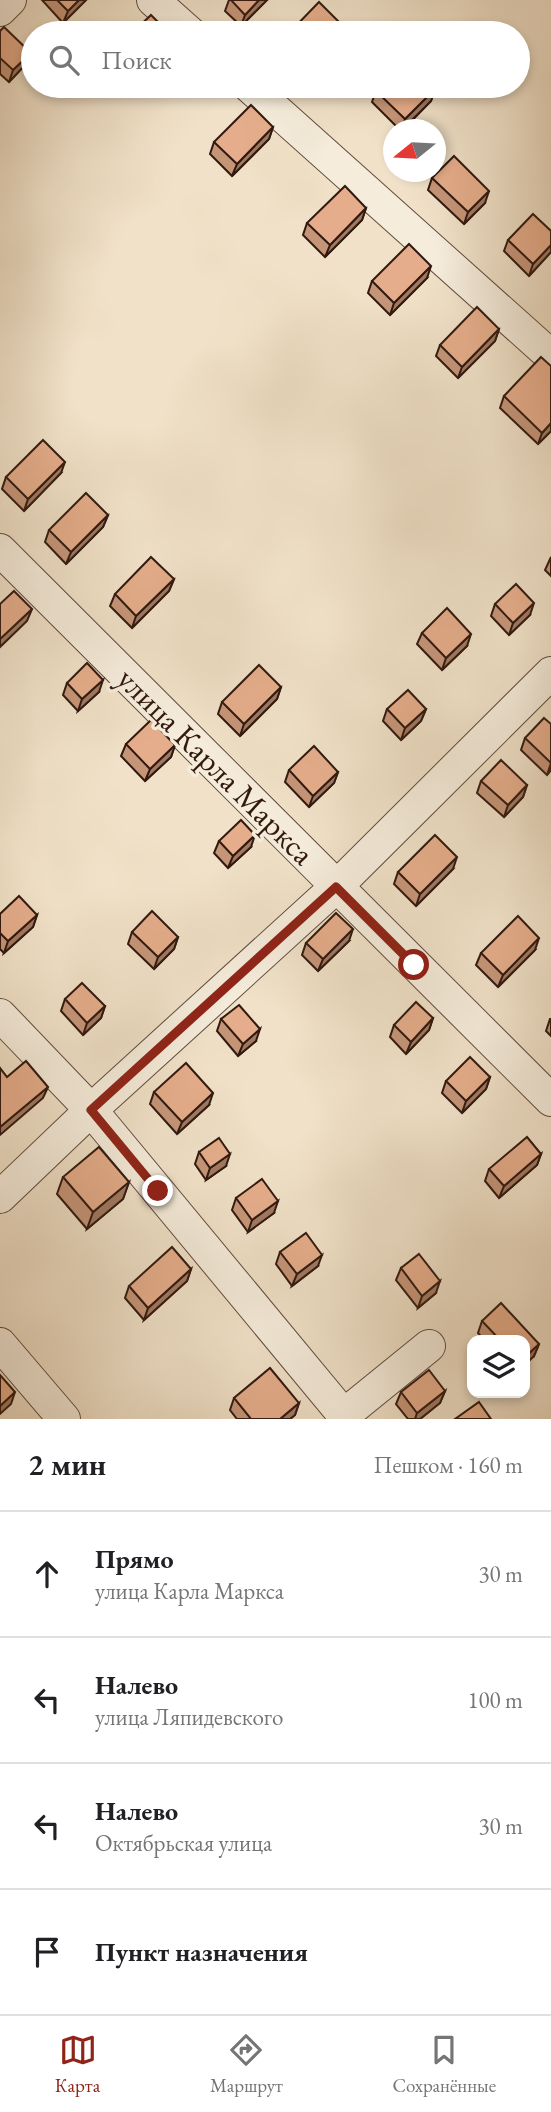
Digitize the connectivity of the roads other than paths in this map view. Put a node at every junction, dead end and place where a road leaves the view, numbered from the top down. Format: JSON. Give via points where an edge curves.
{"nodes":[{"id":1,"x":10,"y":0,"type":"edge"},
{"id":2,"x":153,"y":0,"type":"edge"},
{"id":3,"x":0,"y":10,"type":"edge"},
{"id":4,"x":177,"y":21,"type":"edge"},
{"id":5,"x":262,"y":98,"type":"edge"},
{"id":6,"x":551,"y":356,"type":"edge"},
{"id":7,"x":0,"y":550,"type":"edge"},
{"id":8,"x":551,"y":673,"type":"edge"},
{"id":9,"x":336,"y":887,"type":"junction"},
{"id":10,"x":0,"y":1015,"type":"edge"},
{"id":11,"x":551,"y":1100,"type":"edge"},
{"id":12,"x":91,"y":1110,"type":"junction"},
{"id":13,"x":0,"y":1197,"type":"edge"},
{"id":14,"x":0,"y":1343,"type":"edge"},
{"id":15,"x":429,"y":1346,"type":"dead end"},
{"id":16,"x":346,"y":1417,"type":"edge"},
{"id":17,"x":64,"y":1419,"type":"edge"}],
"edges":[{"from":1,"to":3,"type":"street"},
{"from":2,"to":4,"type":"street"},
{"from":5,"to":6,"type":"street"},
{"from":7,"to":9,"type":"street","name":"улица Карла Маркса"},
{"from":8,"to":9,"type":"street"},
{"from":9,"to":11,"type":"street","name":"улица Карла Маркса"},
{"from":9,"to":12,"type":"street"},
{"from":10,"to":12,"type":"street"},
{"from":12,"to":13,"type":"street"},
{"from":12,"to":16,"type":"street"},
{"from":14,"to":17,"type":"street"},
{"from":15,"to":16,"type":"street"}]}
